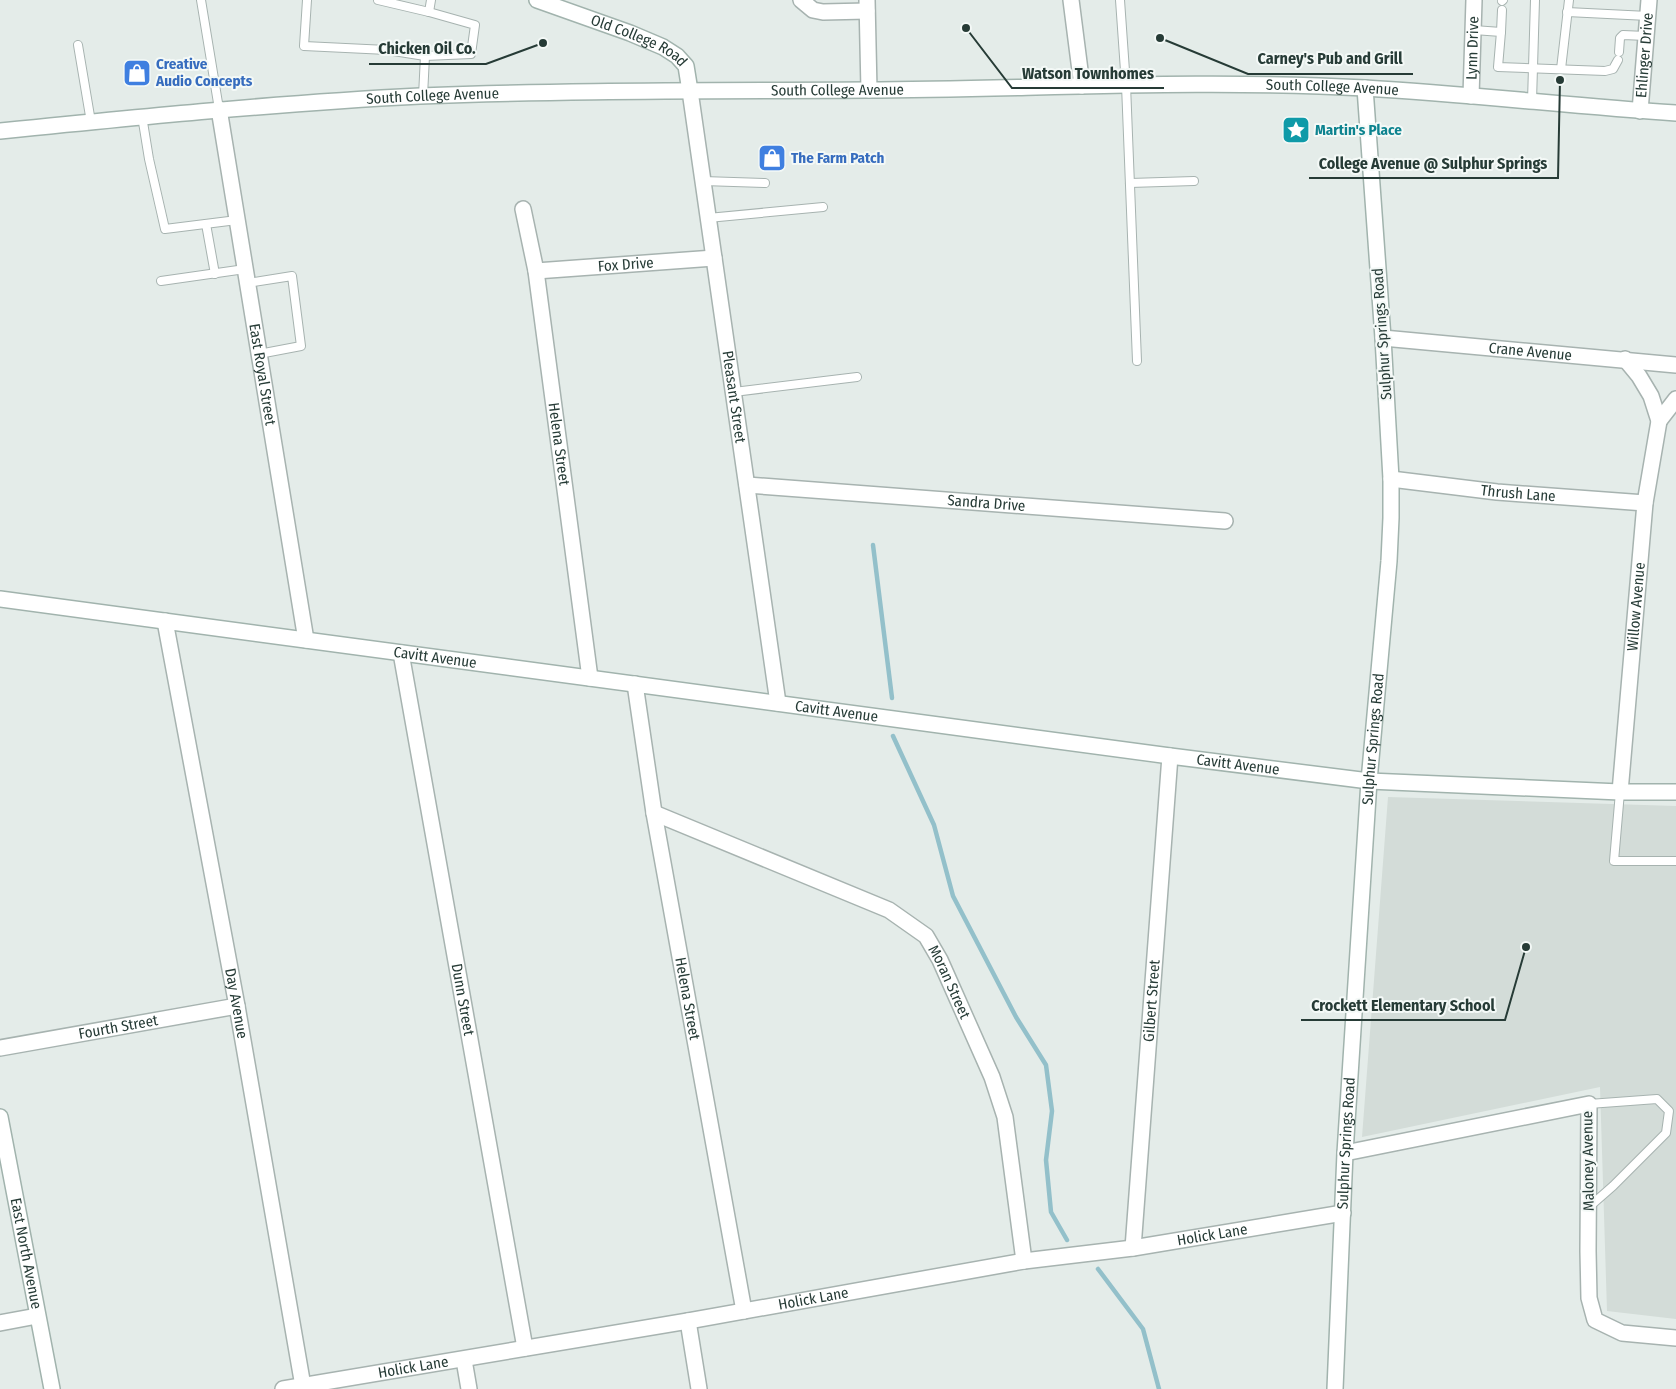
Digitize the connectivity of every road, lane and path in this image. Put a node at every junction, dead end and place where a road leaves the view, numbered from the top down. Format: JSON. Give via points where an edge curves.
{"nodes":[{"id":1,"x":202,"y":0,"type":"edge"},
{"id":2,"x":308,"y":0,"type":"edge"},
{"id":3,"x":378,"y":0,"type":"edge"},
{"id":4,"x":431,"y":0,"type":"edge"},
{"id":5,"x":536,"y":0,"type":"edge"},
{"id":6,"x":802,"y":0,"type":"edge"},
{"id":7,"x":1072,"y":0,"type":"edge"},
{"id":8,"x":1120,"y":0,"type":"edge"},
{"id":9,"x":1474,"y":0,"type":"edge"},
{"id":10,"x":1535,"y":0,"type":"edge"},
{"id":11,"x":1569,"y":0,"type":"edge"},
{"id":12,"x":1649,"y":0,"type":"edge"},
{"id":13,"x":867,"y":6,"type":"edge"},
{"id":14,"x":1502,"y":10,"type":"dead end"},
{"id":15,"x":429,"y":12,"type":"junction"},
{"id":16,"x":1567,"y":12,"type":"junction"},
{"id":17,"x":1648,"y":16,"type":"junction"},
{"id":18,"x":1474,"y":30,"type":"junction"},
{"id":19,"x":1501,"y":32,"type":"junction"},
{"id":20,"x":1646,"y":36,"type":"junction"},
{"id":21,"x":78,"y":45,"type":"dead end"},
{"id":22,"x":424,"y":56,"type":"junction"},
{"id":23,"x":1533,"y":69,"type":"junction"},
{"id":24,"x":1561,"y":69,"type":"junction"},
{"id":25,"x":1126,"y":85,"type":"junction"},
{"id":26,"x":1082,"y":86,"type":"junction"},
{"id":27,"x":1365,"y":88,"type":"junction"},
{"id":28,"x":869,"y":90,"type":"junction"},
{"id":29,"x":690,"y":91,"type":"junction"},
{"id":30,"x":423,"y":96,"type":"junction"},
{"id":31,"x":1471,"y":96,"type":"junction"},
{"id":32,"x":1532,"y":102,"type":"junction"},
{"id":33,"x":219,"y":109,"type":"junction"},
{"id":34,"x":1640,"y":111,"type":"junction"},
{"id":35,"x":1676,"y":113,"type":"edge"},
{"id":36,"x":142,"y":116,"type":"junction"},
{"id":37,"x":92,"y":122,"type":"junction"},
{"id":38,"x":0,"y":131,"type":"edge"},
{"id":39,"x":703,"y":181,"type":"junction"},
{"id":40,"x":1194,"y":181,"type":"dead end"},
{"id":41,"x":766,"y":182,"type":"dead end"},
{"id":42,"x":1130,"y":183,"type":"junction"},
{"id":43,"x":823,"y":207,"type":"dead end"},
{"id":44,"x":523,"y":210,"type":"dead end"},
{"id":45,"x":708,"y":218,"type":"junction"},
{"id":46,"x":237,"y":220,"type":"junction"},
{"id":47,"x":206,"y":224,"type":"junction"},
{"id":48,"x":714,"y":258,"type":"junction"},
{"id":49,"x":536,"y":271,"type":"junction"},
{"id":50,"x":215,"y":274,"type":"junction"},
{"id":51,"x":246,"y":276,"type":"junction"},
{"id":52,"x":161,"y":282,"type":"dead end"},
{"id":53,"x":1383,"y":338,"type":"junction"},
{"id":54,"x":259,"y":354,"type":"junction"},
{"id":55,"x":1625,"y":359,"type":"junction"},
{"id":56,"x":1137,"y":361,"type":"dead end"},
{"id":57,"x":1676,"y":365,"type":"edge"},
{"id":58,"x":857,"y":377,"type":"dead end"},
{"id":59,"x":734,"y":392,"type":"junction"},
{"id":60,"x":1676,"y":400,"type":"edge"},
{"id":61,"x":1659,"y":421,"type":"junction"},
{"id":62,"x":1391,"y":479,"type":"junction"},
{"id":63,"x":747,"y":485,"type":"junction"},
{"id":64,"x":1645,"y":503,"type":"junction"},
{"id":65,"x":1225,"y":521,"type":"dead end"},
{"id":66,"x":0,"y":599,"type":"edge"},
{"id":67,"x":165,"y":621,"type":"junction"},
{"id":68,"x":306,"y":640,"type":"junction"},
{"id":69,"x":401,"y":652,"type":"junction"},
{"id":70,"x":590,"y":678,"type":"junction"},
{"id":71,"x":635,"y":684,"type":"junction"},
{"id":72,"x":778,"y":703,"type":"junction"},
{"id":73,"x":1170,"y":756,"type":"junction"},
{"id":74,"x":1369,"y":781,"type":"junction"},
{"id":75,"x":1620,"y":792,"type":"junction"},
{"id":76,"x":1676,"y":792,"type":"edge"},
{"id":77,"x":654,"y":812,"type":"junction"},
{"id":78,"x":1676,"y":861,"type":"edge"},
{"id":79,"x":237,"y":1006,"type":"junction"},
{"id":80,"x":0,"y":1048,"type":"edge"},
{"id":81,"x":1589,"y":1104,"type":"junction"},
{"id":82,"x":0,"y":1117,"type":"edge"},
{"id":83,"x":1345,"y":1153,"type":"junction"},
{"id":84,"x":1589,"y":1207,"type":"junction"},
{"id":85,"x":1343,"y":1214,"type":"junction"},
{"id":86,"x":1133,"y":1248,"type":"junction"},
{"id":87,"x":1024,"y":1261,"type":"junction"},
{"id":88,"x":744,"y":1311,"type":"junction"},
{"id":89,"x":37,"y":1316,"type":"junction"},
{"id":90,"x":688,"y":1321,"type":"junction"},
{"id":91,"x":0,"y":1322,"type":"edge"},
{"id":92,"x":1676,"y":1338,"type":"edge"},
{"id":93,"x":525,"y":1348,"type":"junction"},
{"id":94,"x":464,"y":1360,"type":"junction"},
{"id":95,"x":303,"y":1386,"type":"junction"},
{"id":96,"x":52,"y":1389,"type":"edge"},
{"id":97,"x":282,"y":1389,"type":"edge"},
{"id":98,"x":469,"y":1389,"type":"edge"},
{"id":99,"x":699,"y":1389,"type":"edge"},
{"id":100,"x":1335,"y":1389,"type":"edge"}],
"edges":[{"from":1,"to":33,"type":"lane"},
{"from":2,"to":22,"type":"lane","via":[[304,46],[387,50]]},
{"from":3,"to":15,"type":"lane"},
{"from":4,"to":15,"type":"lane"},
{"from":5,"to":29,"type":"street","name":"Old College Road","via":[[664,48],[686,66]]},
{"from":6,"to":13,"type":"street","via":[[813,10],[823,12]]},
{"from":7,"to":26,"type":"street"},
{"from":8,"to":25,"type":"lane"},
{"from":9,"to":18,"type":"street","name":"Lynn Drive"},
{"from":10,"to":23,"type":"lane"},
{"from":11,"to":16,"type":"lane"},
{"from":12,"to":17,"type":"street","name":"Ehlinger Drive"},
{"from":13,"to":28,"type":"street"},
{"from":14,"to":19,"type":"lane"},
{"from":15,"to":22,"type":"lane","via":[[475,25],[471,54]]},
{"from":16,"to":17,"type":"lane"},
{"from":16,"to":24,"type":"lane"},
{"from":17,"to":20,"type":"street","name":"Ehlinger Drive"},
{"from":18,"to":19,"type":"lane"},
{"from":18,"to":31,"type":"street","name":"Lynn Drive"},
{"from":19,"to":23,"type":"lane","via":[[1498,68]]},
{"from":20,"to":24,"type":"lane","via":[[1623,35],[1613,69]]},
{"from":20,"to":34,"type":"street","name":"Ehlinger Drive"},
{"from":21,"to":37,"type":"lane"},
{"from":22,"to":30,"type":"lane"},
{"from":23,"to":24,"type":"lane"},
{"from":23,"to":32,"type":"lane"},
{"from":25,"to":26,"type":"street","name":"South College Avenue"},
{"from":25,"to":27,"type":"street","name":"South College Avenue"},
{"from":25,"to":42,"type":"lane"},
{"from":26,"to":28,"type":"street","name":"South College Avenue"},
{"from":27,"to":31,"type":"street","name":"South College Avenue"},
{"from":27,"to":53,"type":"street","name":"Sulphur Springs Road"},
{"from":28,"to":29,"type":"street","name":"South College Avenue"},
{"from":29,"to":30,"type":"street","name":"South College Avenue"},
{"from":29,"to":39,"type":"street","name":"Pleasant Street"},
{"from":30,"to":33,"type":"street","name":"South College Avenue"},
{"from":31,"to":32,"type":"street","name":"South College Avenue"},
{"from":32,"to":34,"type":"street","name":"South College Avenue"},
{"from":33,"to":36,"type":"street","name":"South College Avenue"},
{"from":33,"to":46,"type":"street","name":"East Royal Street"},
{"from":34,"to":35,"type":"street","name":"South College Avenue"},
{"from":36,"to":37,"type":"street","name":"South College Avenue"},
{"from":36,"to":47,"type":"lane","via":[[165,229]]},
{"from":37,"to":38,"type":"street","name":"South College Avenue"},
{"from":39,"to":41,"type":"lane"},
{"from":39,"to":45,"type":"street","name":"Pleasant Street"},
{"from":40,"to":42,"type":"lane"},
{"from":42,"to":56,"type":"lane"},
{"from":43,"to":45,"type":"lane"},
{"from":44,"to":49,"type":"street","name":"Helena Street"},
{"from":45,"to":48,"type":"street","name":"Pleasant Street"},
{"from":46,"to":47,"type":"lane"},
{"from":46,"to":51,"type":"street","name":"East Royal Street"},
{"from":47,"to":50,"type":"lane"},
{"from":48,"to":49,"type":"street","name":"Fox Drive"},
{"from":48,"to":59,"type":"street","name":"Pleasant Street"},
{"from":49,"to":70,"type":"street","name":"Helena Street"},
{"from":50,"to":51,"type":"lane"},
{"from":50,"to":52,"type":"lane"},
{"from":51,"to":54,"type":"street","name":"East Royal Street"},
{"from":51,"to":54,"type":"lane","via":[[292,276],[301,346]]},
{"from":53,"to":55,"type":"street","name":"Crane Avenue"},
{"from":53,"to":62,"type":"street","name":"Sulphur Springs Road"},
{"from":54,"to":68,"type":"street","name":"East Royal Street"},
{"from":55,"to":57,"type":"street","name":"Crane Avenue"},
{"from":55,"to":61,"type":"street","name":"Willow Avenue","via":[[1651,396]]},
{"from":58,"to":59,"type":"lane"},
{"from":59,"to":63,"type":"street","name":"Pleasant Street"},
{"from":60,"to":61,"type":"street","name":"Willow Avenue"},
{"from":61,"to":64,"type":"street","name":"Willow Avenue"},
{"from":62,"to":64,"type":"street","name":"Thrush Lane","via":[[1497,492]]},
{"from":62,"to":74,"type":"street","name":"Sulphur Springs Road","via":[[1389,561]]},
{"from":63,"to":65,"type":"street","name":"Sandra Drive"},
{"from":63,"to":72,"type":"street","name":"Pleasant Street"},
{"from":64,"to":75,"type":"street","name":"Willow Avenue"},
{"from":66,"to":67,"type":"street","name":"Cavitt Avenue"},
{"from":67,"to":68,"type":"street","name":"Cavitt Avenue"},
{"from":67,"to":79,"type":"street","name":"Day Avenue"},
{"from":68,"to":69,"type":"street","name":"Cavitt Avenue"},
{"from":69,"to":70,"type":"street","name":"Cavitt Avenue"},
{"from":69,"to":93,"type":"street","name":"Dunn Street"},
{"from":70,"to":71,"type":"street","name":"Cavitt Avenue"},
{"from":71,"to":72,"type":"street","name":"Cavitt Avenue"},
{"from":71,"to":77,"type":"street","name":"Helena Street"},
{"from":72,"to":73,"type":"street","name":"Cavitt Avenue"},
{"from":73,"to":74,"type":"street","name":"Cavitt Avenue"},
{"from":73,"to":86,"type":"street","name":"Gilbert Street"},
{"from":74,"to":75,"type":"street","name":"Cavitt Avenue"},
{"from":74,"to":83,"type":"street","name":"Sulphur Springs Road"},
{"from":75,"to":76,"type":"street","name":"Cavitt Avenue"},
{"from":75,"to":78,"type":"lane","via":[[1614,861]]},
{"from":77,"to":87,"type":"street","name":"Moran Street","via":[[889,910],[926,936],[940,960],[992,1077],[1004,1117]]},
{"from":77,"to":88,"type":"street","name":"Helena Street"},
{"from":79,"to":80,"type":"street","name":"Fourth Street"},
{"from":79,"to":95,"type":"street","name":"Day Avenue"},
{"from":81,"to":83,"type":"street","name":"Maloney Avenue"},
{"from":81,"to":84,"type":"street","name":"Maloney Avenue"},
{"from":81,"to":84,"type":"lane","via":[[1657,1098],[1669,1111],[1666,1133]]},
{"from":82,"to":89,"type":"street","name":"East North Avenue"},
{"from":83,"to":85,"type":"street","name":"Sulphur Springs Road"},
{"from":84,"to":92,"type":"street","name":"Maloney Avenue","via":[[1589,1298],[1595,1320],[1622,1333]]},
{"from":85,"to":86,"type":"street","name":"Holick Lane"},
{"from":85,"to":100,"type":"street","name":"Sulphur Springs Road"},
{"from":86,"to":87,"type":"street","name":"Holick Lane"},
{"from":87,"to":88,"type":"street","name":"Holick Lane"},
{"from":88,"to":90,"type":"street","name":"Holick Lane"},
{"from":89,"to":91,"type":"street"},
{"from":89,"to":96,"type":"street","name":"East North Avenue"},
{"from":90,"to":93,"type":"street","name":"Holick Lane"},
{"from":90,"to":99,"type":"street"},
{"from":93,"to":94,"type":"street","name":"Holick Lane"},
{"from":94,"to":95,"type":"street","name":"Holick Lane"},
{"from":94,"to":98,"type":"street"},
{"from":95,"to":97,"type":"street","name":"Holick Lane"}]}
